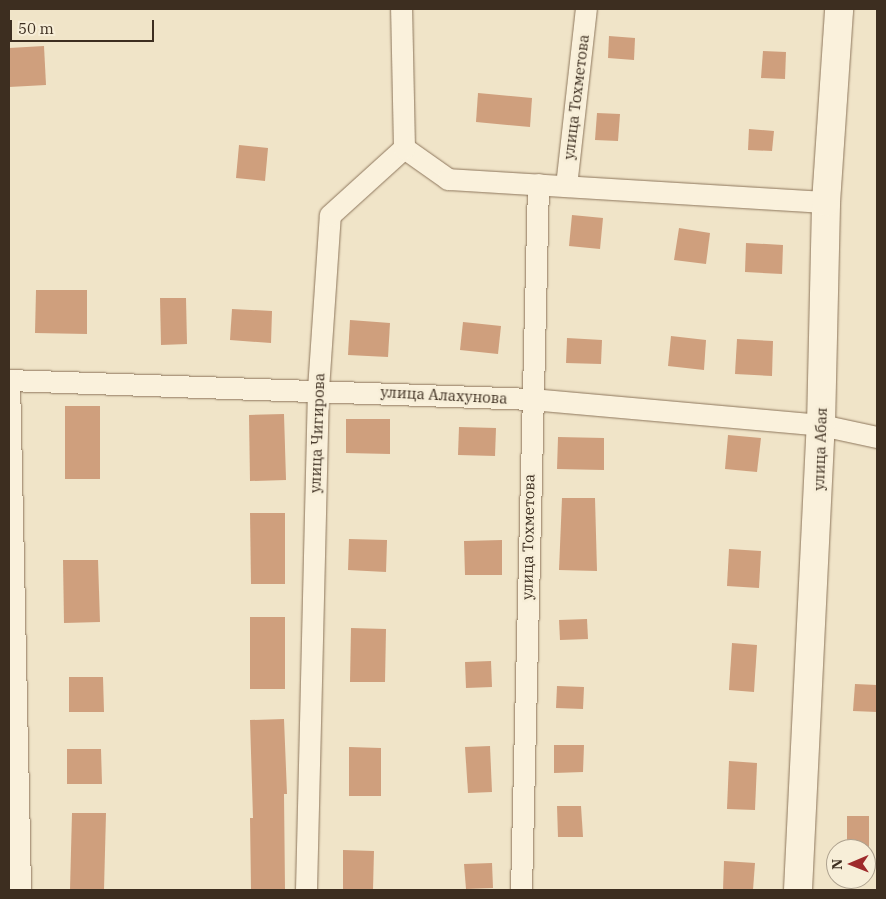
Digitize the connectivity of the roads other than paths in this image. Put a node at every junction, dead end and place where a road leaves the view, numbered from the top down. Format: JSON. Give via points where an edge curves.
{"nodes":[{"id":1,"x":401,"y":9,"type":"edge"},
{"id":2,"x":586,"y":9,"type":"edge"},
{"id":3,"x":840,"y":9,"type":"edge"},
{"id":4,"x":404,"y":148,"type":"junction"},
{"id":5,"x":538,"y":184,"type":"junction"},
{"id":6,"x":566,"y":186,"type":"junction"},
{"id":7,"x":826,"y":202,"type":"junction"},
{"id":8,"x":9,"y":380,"type":"edge"},
{"id":9,"x":318,"y":389,"type":"junction"},
{"id":10,"x":531,"y":400,"type":"junction"},
{"id":11,"x":821,"y":426,"type":"junction"},
{"id":12,"x":877,"y":437,"type":"edge"},
{"id":13,"x":20,"y":890,"type":"edge"},
{"id":14,"x":306,"y":890,"type":"edge"},
{"id":15,"x":521,"y":890,"type":"edge"},
{"id":16,"x":798,"y":890,"type":"edge"}],
"edges":[{"from":1,"to":4,"type":"street"},
{"from":2,"to":6,"type":"street","name":"улица Тохметова"},
{"from":3,"to":7,"type":"street","name":"улица Абая"},
{"from":4,"to":5,"type":"street","via":[[448,179]]},
{"from":4,"to":9,"type":"street","name":"улица Чигирова","via":[[330,215]]},
{"from":5,"to":6,"type":"street"},
{"from":5,"to":10,"type":"street","name":"улица Тохметова"},
{"from":6,"to":7,"type":"street"},
{"from":7,"to":11,"type":"street","name":"улица Абая"},
{"from":8,"to":9,"type":"street","name":"улица Алахунова"},
{"from":8,"to":13,"type":"street"},
{"from":9,"to":10,"type":"street","name":"улица Алахунова"},
{"from":9,"to":14,"type":"street","name":"улица Чигирова"},
{"from":10,"to":11,"type":"street","name":"улица Алахунова"},
{"from":10,"to":15,"type":"street","name":"улица Тохметова"},
{"from":11,"to":12,"type":"street","name":"улица Алахунова"},
{"from":11,"to":16,"type":"street","name":"улица Абая"}]}
